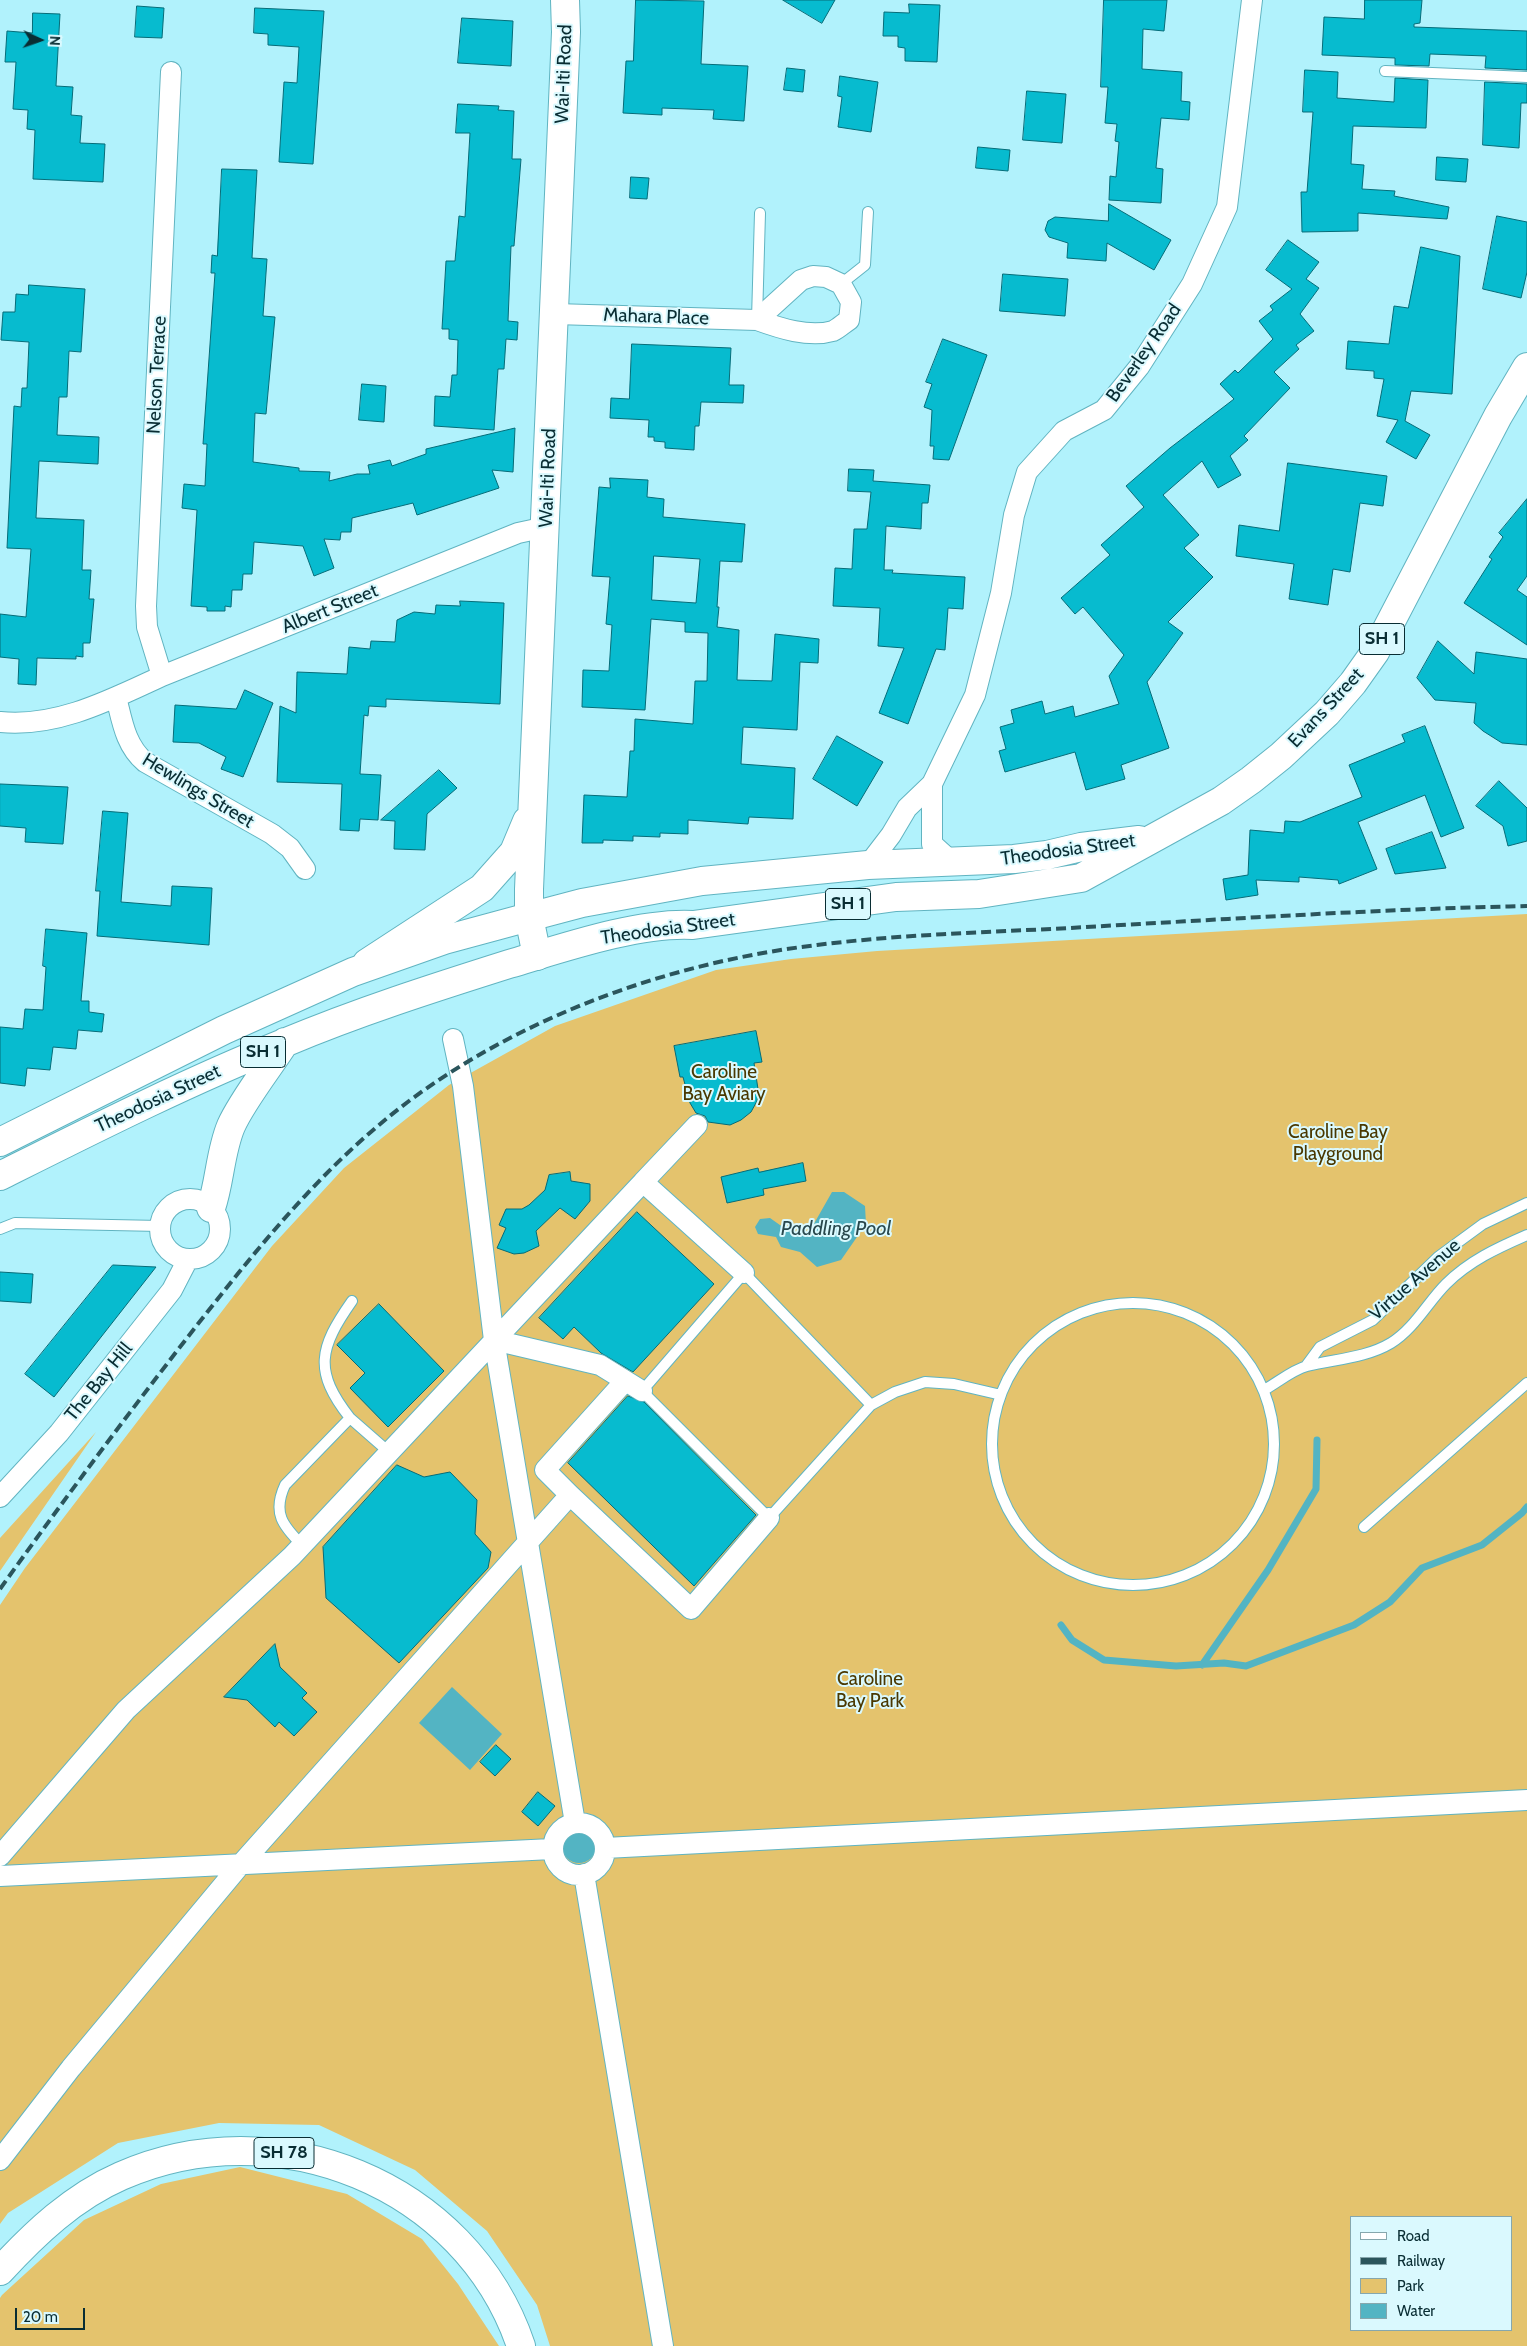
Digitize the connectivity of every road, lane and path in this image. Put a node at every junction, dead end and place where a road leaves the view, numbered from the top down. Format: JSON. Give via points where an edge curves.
{"nodes":[{"id":1,"x":565,"y":0,"type":"edge"},
{"id":2,"x":1252,"y":0,"type":"edge"},
{"id":3,"x":1385,"y":71,"type":"dead end"},
{"id":4,"x":171,"y":72,"type":"dead end"},
{"id":5,"x":1527,"y":76,"type":"edge"},
{"id":6,"x":868,"y":212,"type":"dead end"},
{"id":7,"x":760,"y":214,"type":"dead end"},
{"id":8,"x":841,"y":284,"type":"junction"},
{"id":9,"x":556,"y":314,"type":"junction"},
{"id":10,"x":756,"y":320,"type":"junction"},
{"id":11,"x":1527,"y":367,"type":"edge"},
{"id":12,"x":546,"y":527,"type":"junction"},
{"id":13,"x":162,"y":676,"type":"junction"},
{"id":14,"x":116,"y":697,"type":"junction"},
{"id":15,"x":0,"y":722,"type":"edge"},
{"id":16,"x":932,"y":784,"type":"junction"},
{"id":17,"x":533,"y":804,"type":"junction"},
{"id":18,"x":1153,"y":838,"type":"junction"},
{"id":19,"x":953,"y":863,"type":"junction"},
{"id":20,"x":868,"y":865,"type":"junction"},
{"id":21,"x":305,"y":869,"type":"dead end"},
{"id":22,"x":529,"y":917,"type":"junction"},
{"id":23,"x":537,"y":956,"type":"junction"},
{"id":24,"x":353,"y":972,"type":"junction"},
{"id":25,"x":453,"y":1039,"type":"dead end"},
{"id":26,"x":285,"y":1042,"type":"junction"},
{"id":27,"x":696,"y":1125,"type":"dead end"},
{"id":28,"x":0,"y":1142,"type":"edge"},
{"id":29,"x":0,"y":1176,"type":"edge"},
{"id":30,"x":643,"y":1182,"type":"junction"},
{"id":31,"x":1527,"y":1203,"type":"edge"},
{"id":32,"x":212,"y":1208,"type":"junction"},
{"id":33,"x":160,"y":1226,"type":"junction"},
{"id":34,"x":0,"y":1229,"type":"edge"},
{"id":35,"x":1527,"y":1235,"type":"edge"},
{"id":36,"x":188,"y":1259,"type":"junction"},
{"id":37,"x":744,"y":1273,"type":"junction"},
{"id":38,"x":352,"y":1301,"type":"dead end"},
{"id":39,"x":494,"y":1340,"type":"junction"},
{"id":40,"x":1306,"y":1366,"type":"junction"},
{"id":41,"x":625,"y":1381,"type":"junction"},
{"id":42,"x":1527,"y":1383,"type":"edge"},
{"id":43,"x":1264,"y":1390,"type":"junction"},
{"id":44,"x":642,"y":1391,"type":"junction"},
{"id":45,"x":997,"y":1394,"type":"junction"},
{"id":46,"x":871,"y":1405,"type":"junction"},
{"id":47,"x":350,"y":1418,"type":"junction"},
{"id":48,"x":390,"y":1453,"type":"junction"},
{"id":49,"x":570,"y":1495,"type":"junction"},
{"id":50,"x":0,"y":1497,"type":"edge"},
{"id":51,"x":768,"y":1518,"type":"junction"},
{"id":52,"x":1364,"y":1527,"type":"dead end"},
{"id":53,"x":528,"y":1544,"type":"junction"},
{"id":54,"x":302,"y":1545,"type":"junction"},
{"id":55,"x":1527,"y":1800,"type":"edge"},
{"id":56,"x":575,"y":1823,"type":"junction"},
{"id":57,"x":605,"y":1848,"type":"junction"},
{"id":58,"x":552,"y":1849,"type":"junction"},
{"id":59,"x":0,"y":1856,"type":"edge"},
{"id":60,"x":241,"y":1864,"type":"junction"},
{"id":61,"x":584,"y":1874,"type":"junction"},
{"id":62,"x":0,"y":1876,"type":"edge"},
{"id":63,"x":0,"y":2160,"type":"edge"},
{"id":64,"x":0,"y":2271,"type":"edge"},
{"id":65,"x":521,"y":2346,"type":"edge"},
{"id":66,"x":663,"y":2346,"type":"edge"}],
"edges":[{"from":1,"to":9,"type":"main road","name":"Wai-Iti Road"},
{"from":2,"to":16,"type":"street","name":"Beverley Road","via":[[1227,206],[1192,284],[1139,367],[1104,410],[1064,431],[1027,472],[1014,515],[1001,593],[976,695]]},
{"from":3,"to":5,"type":"lane"},
{"from":4,"to":13,"type":"street","name":"Nelson Terrace","via":[[146,606],[147,627]]},
{"from":6,"to":8,"type":"lane","via":[[865,264]]},
{"from":7,"to":10,"type":"lane"},
{"from":8,"to":10,"type":"street","via":[[826,277],[813,276],[801,280]]},
{"from":8,"to":10,"type":"street","name":"Mahara Place","via":[[851,302],[849,320],[834,331],[811,334]]},
{"from":9,"to":10,"type":"street","name":"Mahara Place"},
{"from":9,"to":12,"type":"main road","name":"Wai-Iti Road"},
{"from":11,"to":18,"type":"main road","name":"Evans Street","number":"SH 1","via":[[1498,416],[1375,652],[1353,683],[1308,731],[1251,780]]},
{"from":12,"to":13,"type":"street","name":"Albert Street","via":[[518,533]]},
{"from":12,"to":17,"type":"main road","name":"Wai-Iti Road"},
{"from":13,"to":14,"type":"street","name":"Albert Street"},
{"from":14,"to":15,"type":"street","via":[[45,722]]},
{"from":14,"to":21,"type":"street","name":"Hewlings Street","via":[[128,742],[136,754],[272,834],[290,848]]},
{"from":16,"to":19,"type":"street","name":"Beverley Road","via":[[932,844]]},
{"from":16,"to":20,"type":"street","name":"Beverley Road","via":[[907,808],[892,835]]},
{"from":17,"to":22,"type":"main road","name":"Wai-Iti Road"},
{"from":17,"to":24,"type":"main road","via":[[514,852],[482,888]]},
{"from":18,"to":19,"type":"main road","name":"Theodosia Street","number":"SH 1","via":[[1014,860]]},
{"from":18,"to":23,"type":"main road","name":"Theodosia Street","number":"SH 1","via":[[1081,878],[979,894],[896,897],[694,925],[674,924],[588,940]]},
{"from":19,"to":20,"type":"main road","name":"Theodosia Street","number":"SH 1"},
{"from":20,"to":22,"type":"main road","name":"Theodosia Street","number":"SH 1","via":[[702,881],[582,903]]},
{"from":22,"to":23,"type":"main road","name":"Wai-Iti Road"},
{"from":22,"to":24,"type":"main road","name":"Theodosia Street","number":"SH 1","via":[[444,940]]},
{"from":23,"to":26,"type":"main road","name":"Theodosia Street","number":"SH 1","via":[[421,991]]},
{"from":24,"to":28,"type":"main road","name":"Theodosia Street","number":"SH 1","via":[[224,1030]]},
{"from":25,"to":39,"type":"street","via":[[463,1086]]},
{"from":26,"to":29,"type":"main road","name":"Theodosia Street","number":"SH 1","via":[[183,1086]]},
{"from":26,"to":32,"type":"main road","via":[[231,1125]]},
{"from":27,"to":30,"type":"street"},
{"from":30,"to":37,"type":"street"},
{"from":30,"to":39,"type":"street"},
{"from":31,"to":40,"type":"lane","name":"Virtue Avenue","via":[[1484,1224],[1438,1257],[1373,1320],[1320,1346]]},
{"from":32,"to":33,"type":"street","via":[[192,1199],[180,1200],[170,1206]]},
{"from":32,"to":36,"type":"street","via":[[220,1224],[217,1242],[205,1255]]},
{"from":33,"to":34,"type":"lane","via":[[15,1223]]},
{"from":33,"to":36,"type":"street","via":[[164,1244],[170,1252]]},
{"from":35,"to":40,"type":"lane","name":"Virtue Avenue","via":[[1487,1253],[1464,1268],[1392,1342],[1375,1350]]},
{"from":36,"to":50,"type":"street","name":"The Bay Hill","via":[[172,1290],[59,1433]]},
{"from":37,"to":44,"type":"lane"},
{"from":37,"to":46,"type":"lane"},
{"from":38,"to":47,"type":"lane","via":[[331,1335],[323,1364],[333,1397]]},
{"from":39,"to":41,"type":"street","via":[[600,1365]]},
{"from":39,"to":48,"type":"street"},
{"from":39,"to":53,"type":"street"},
{"from":40,"to":43,"type":"lane"},
{"from":41,"to":44,"type":"street"},
{"from":41,"to":49,"type":"street","via":[[545,1470]]},
{"from":42,"to":52,"type":"lane"},
{"from":43,"to":45,"type":"lane","via":[[1238,1349],[1200,1319],[1180,1308],[1128,1303],[1105,1304],[1059,1321],[1022,1352]]},
{"from":43,"to":45,"type":"lane","via":[[1274,1436],[1269,1481],[1250,1523],[1211,1562],[1179,1579],[1133,1588],[1088,1581],[1047,1560],[1017,1525],[999,1484],[995,1434]]},
{"from":44,"to":51,"type":"lane"},
{"from":45,"to":46,"type":"lane","via":[[954,1384],[925,1382],[895,1392]]},
{"from":46,"to":51,"type":"lane"},
{"from":47,"to":48,"type":"lane"},
{"from":47,"to":54,"type":"lane","via":[[284,1485],[279,1498],[285,1527]]},
{"from":48,"to":54,"type":"street"},
{"from":49,"to":51,"type":"street","via":[[691,1609]]},
{"from":49,"to":53,"type":"street"},
{"from":53,"to":56,"type":"street"},
{"from":53,"to":60,"type":"street"},
{"from":54,"to":59,"type":"street","via":[[126,1710]]},
{"from":55,"to":57,"type":"street"},
{"from":56,"to":57,"type":"street","via":[[582,1822],[596,1828]]},
{"from":56,"to":58,"type":"street","via":[[567,1825],[556,1835]]},
{"from":57,"to":61,"type":"street","via":[[601,1862]]},
{"from":58,"to":60,"type":"street"},
{"from":58,"to":61,"type":"street","via":[[554,1858],[566,1871],[574,1875]]},
{"from":60,"to":62,"type":"street"},
{"from":60,"to":63,"type":"street","via":[[71,2068]]},
{"from":61,"to":66,"type":"street"},
{"from":64,"to":65,"type":"main road","number":"SH 78","via":[[67,2207],[120,2176],[160,2162],[202,2153],[256,2150],[289,2154],[318,2160],[376,2182],[439,2225],[478,2266]]}]}
